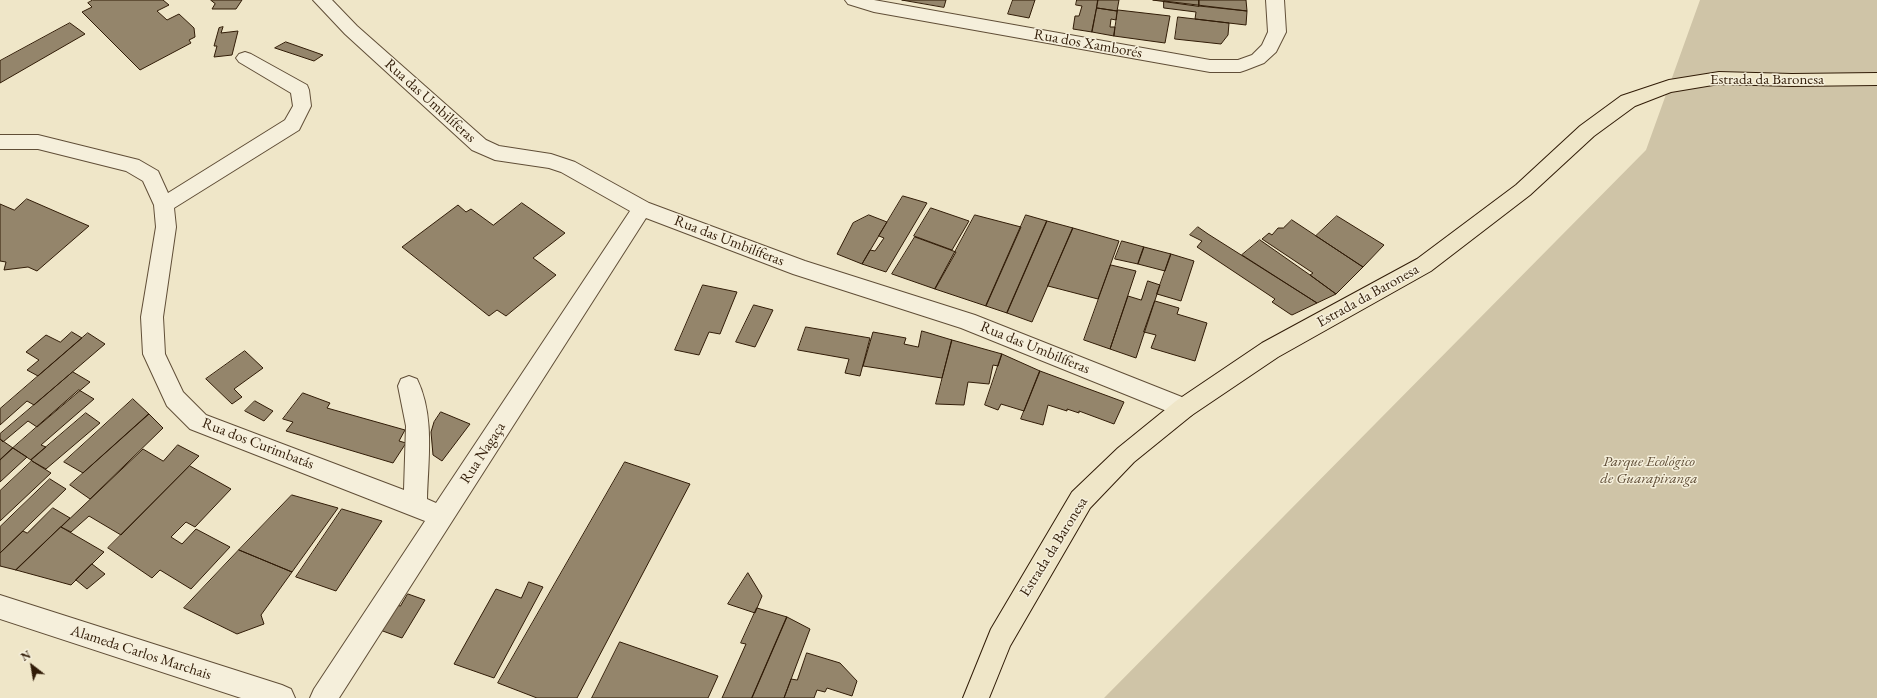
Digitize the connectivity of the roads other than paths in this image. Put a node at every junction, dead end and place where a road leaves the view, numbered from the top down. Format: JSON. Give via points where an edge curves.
{"nodes":[{"id":1,"x":322,"y":0,"type":"edge"},
{"id":2,"x":854,"y":0,"type":"edge"},
{"id":3,"x":1275,"y":0,"type":"edge"},
{"id":4,"x":245,"y":58,"type":"dead end"},
{"id":5,"x":1877,"y":79,"type":"edge"},
{"id":6,"x":0,"y":142,"type":"edge"},
{"id":7,"x":164,"y":205,"type":"junction"},
{"id":8,"x":642,"y":208,"type":"junction"},
{"id":9,"x":408,"y":386,"type":"dead end"},
{"id":10,"x":1184,"y":408,"type":"junction"},
{"id":11,"x":415,"y":505,"type":"junction"},
{"id":12,"x":442,"y":516,"type":"junction"},
{"id":13,"x":0,"y":607,"type":"edge"},
{"id":14,"x":282,"y":698,"type":"edge"},
{"id":15,"x":323,"y":698,"type":"edge"},
{"id":16,"x":976,"y":698,"type":"edge"}],
"edges":[{"from":1,"to":8,"type":"street","name":"Rua das Umbilíferas","via":[[351,30],[479,145],[495,153],[568,167]]},
{"from":2,"to":3,"type":"street","name":"Rua dos Xamborés","via":[[874,6],[1210,66],[1240,66],[1258,59],[1270,48],[1277,32]]},
{"from":4,"to":7,"type":"street","via":[[300,90],[302,106],[292,125]]},
{"from":5,"to":10,"type":"main road","name":"Estrada da Baronesa","via":[[1719,78],[1669,86],[1628,101],[1587,131],[1523,190],[1424,265],[1270,350]]},
{"from":6,"to":7,"type":"street","name":"Rua dos Curimbatás","via":[[38,142],[132,165],[151,176]]},
{"from":7,"to":11,"type":"street","name":"Rua dos Curimbatás","via":[[166,227],[152,317],[154,354],[175,400],[198,422]]},
{"from":8,"to":10,"type":"street","name":"Rua das Umbilíferas","via":[[800,268],[967,321]]},
{"from":8,"to":12,"type":"street","name":"Rua Nagaça"},
{"from":9,"to":11,"type":"street","via":[[418,426]]},
{"from":10,"to":16,"type":"main road","name":"Estrada da Baronesa","via":[[1126,455],[1081,500],[1000,638]]},
{"from":11,"to":12,"type":"street","name":"Rua dos Curimbatás"},
{"from":12,"to":15,"type":"street","name":"Rua Nagaça"},
{"from":13,"to":14,"type":"street","name":"Alameda Carlos Marchais"}]}
